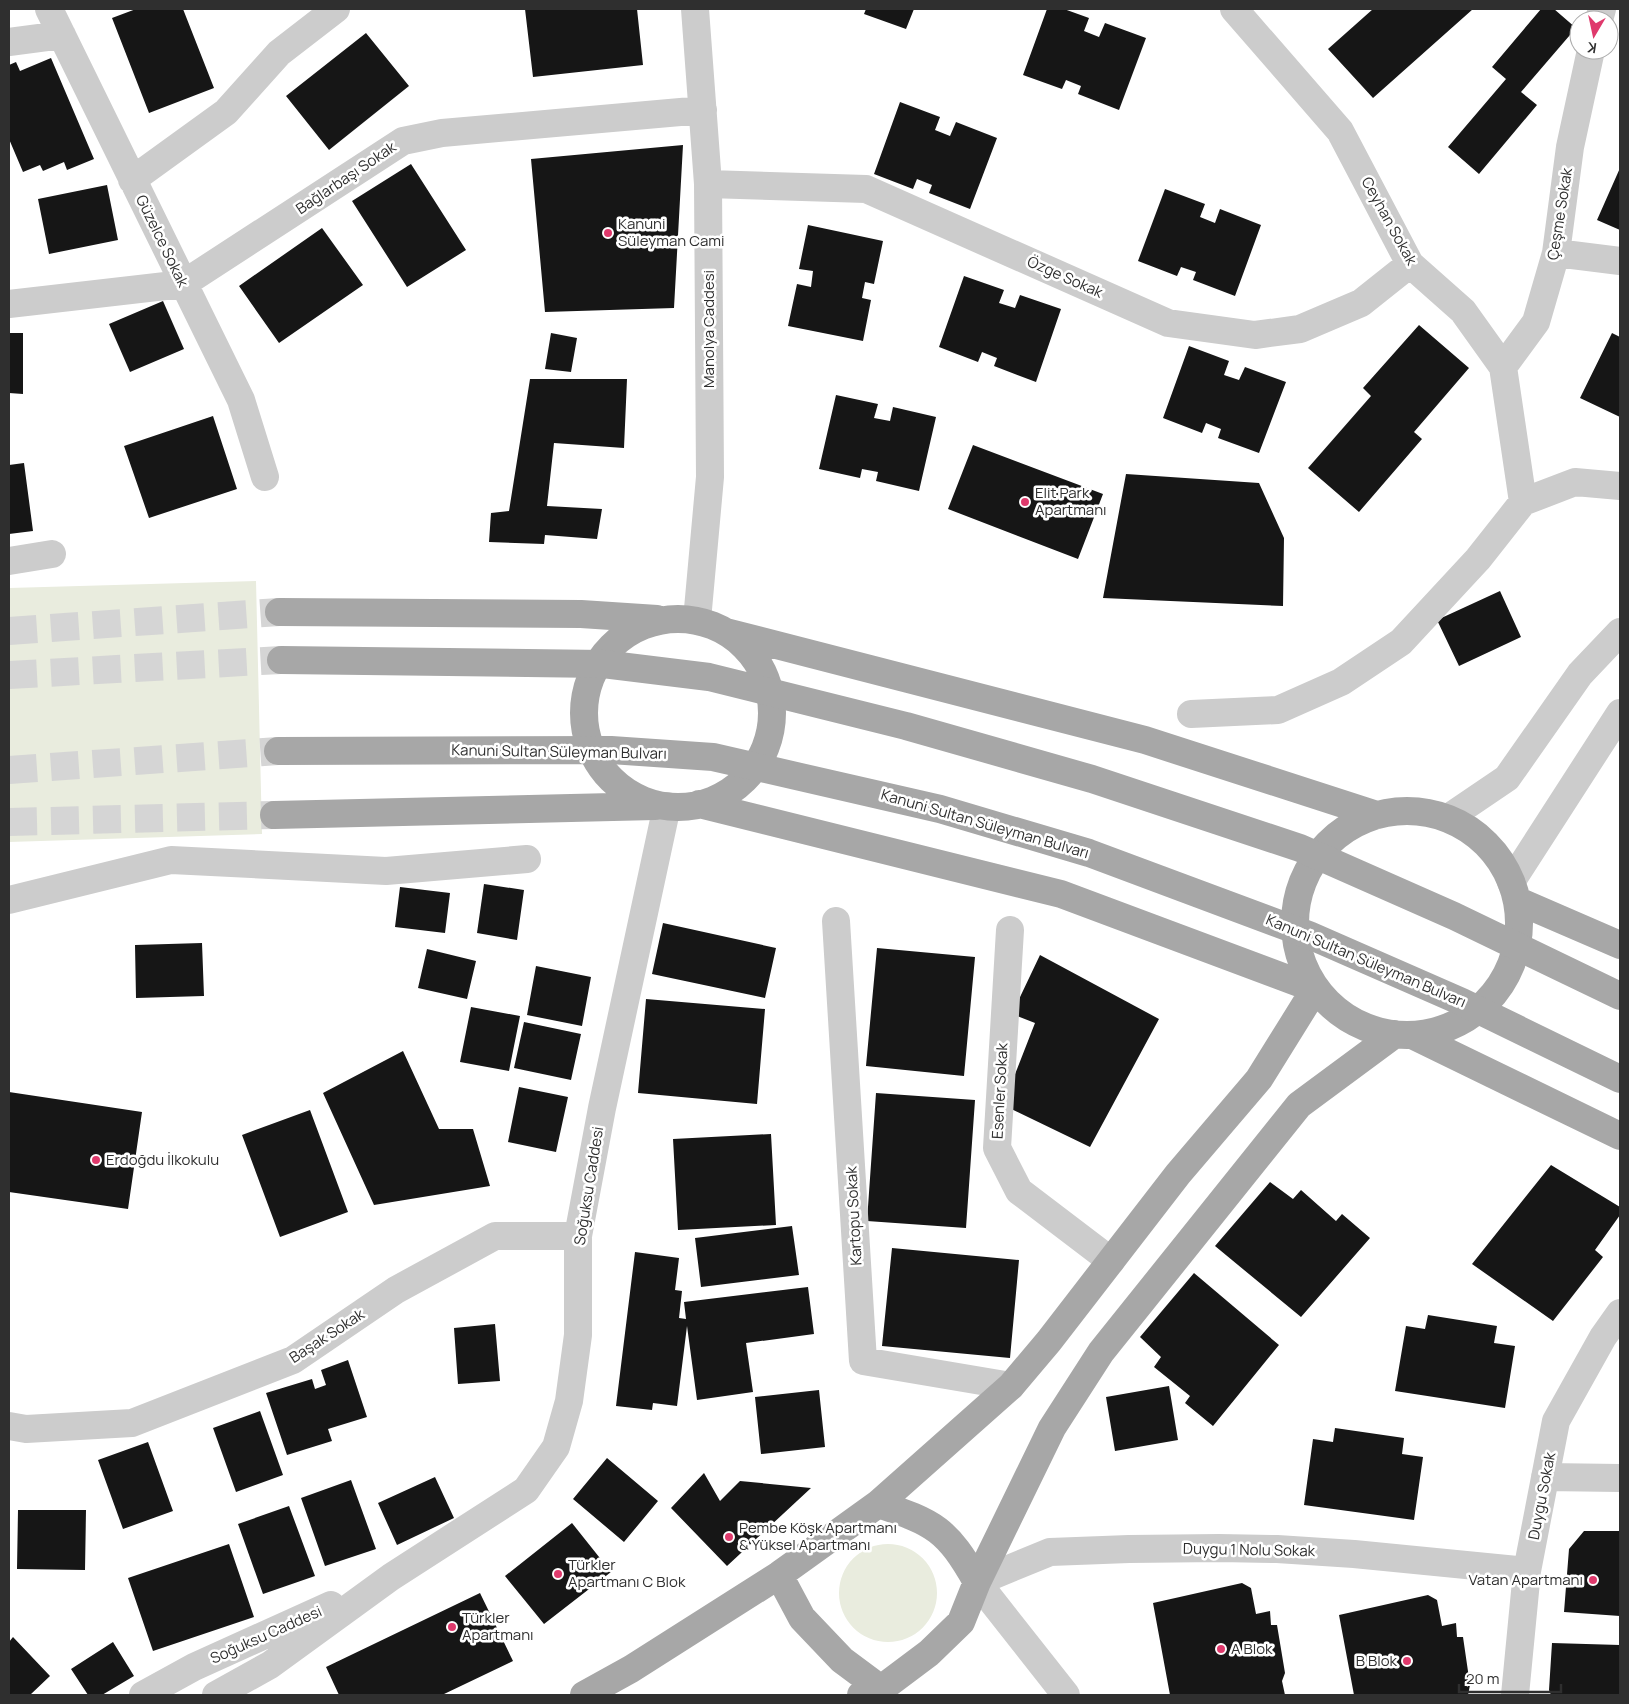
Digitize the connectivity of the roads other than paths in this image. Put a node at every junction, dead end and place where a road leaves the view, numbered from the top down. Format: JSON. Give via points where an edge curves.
{"nodes":[{"id":1,"x":49,"y":9,"type":"edge"},
{"id":2,"x":336,"y":9,"type":"edge"},
{"id":3,"x":695,"y":9,"type":"edge"},
{"id":4,"x":1234,"y":9,"type":"edge"},
{"id":5,"x":62,"y":35,"type":"junction"},
{"id":6,"x":9,"y":42,"type":"edge"},
{"id":7,"x":1589,"y":60,"type":"edge"},
{"id":8,"x":703,"y":110,"type":"junction"},
{"id":9,"x":132,"y":180,"type":"junction"},
{"id":10,"x":708,"y":184,"type":"junction"},
{"id":11,"x":1556,"y":253,"type":"junction"},
{"id":12,"x":1620,"y":261,"type":"edge"},
{"id":13,"x":1410,"y":264,"type":"junction"},
{"id":14,"x":183,"y":284,"type":"junction"},
{"id":15,"x":9,"y":304,"type":"edge"},
{"id":16,"x":1503,"y":367,"type":"junction"},
{"id":17,"x":265,"y":477,"type":"dead end"},
{"id":18,"x":1620,"y":486,"type":"edge"},
{"id":19,"x":1523,"y":502,"type":"junction"},
{"id":20,"x":52,"y":554,"type":"dead end"},
{"id":21,"x":9,"y":561,"type":"edge"},
{"id":22,"x":279,"y":612,"type":"tunnel mouth"},
{"id":23,"x":666,"y":619,"type":"junction"},
{"id":24,"x":697,"y":620,"type":"junction"},
{"id":25,"x":726,"y":632,"type":"junction"},
{"id":26,"x":1620,"y":632,"type":"edge"},
{"id":27,"x":281,"y":660,"type":"tunnel mouth"},
{"id":28,"x":1620,"y":713,"type":"edge"},
{"id":29,"x":1191,"y":714,"type":"dead end"},
{"id":30,"x":278,"y":751,"type":"tunnel mouth"},
{"id":31,"x":699,"y":804,"type":"junction"},
{"id":32,"x":667,"y":806,"type":"junction"},
{"id":33,"x":274,"y":815,"type":"tunnel mouth"},
{"id":34,"x":1377,"y":815,"type":"junction"},
{"id":35,"x":1448,"y":818,"type":"junction"},
{"id":36,"x":527,"y":859,"type":"dead end"},
{"id":37,"x":1514,"y":892,"type":"junction"},
{"id":38,"x":9,"y":900,"type":"edge"},
{"id":39,"x":836,"y":921,"type":"dead end"},
{"id":40,"x":1010,"y":930,"type":"dead end"},
{"id":41,"x":1620,"y":946,"type":"edge"},
{"id":42,"x":1315,"y":989,"type":"junction"},
{"id":43,"x":1620,"y":996,"type":"edge"},
{"id":44,"x":1404,"y":1035,"type":"junction"},
{"id":45,"x":1620,"y":1079,"type":"edge"},
{"id":46,"x":1620,"y":1136,"type":"edge"},
{"id":47,"x":578,"y":1236,"type":"junction"},
{"id":48,"x":1111,"y":1261,"type":"junction"},
{"id":49,"x":1620,"y":1313,"type":"edge"},
{"id":50,"x":1011,"y":1386,"type":"junction"},
{"id":51,"x":9,"y":1426,"type":"edge"},
{"id":52,"x":1545,"y":1477,"type":"junction"},
{"id":53,"x":1620,"y":1478,"type":"edge"},
{"id":54,"x":878,"y":1504,"type":"junction"},
{"id":55,"x":1527,"y":1570,"type":"junction"},
{"id":56,"x":779,"y":1575,"type":"junction"},
{"id":57,"x":391,"y":1577,"type":"junction"},
{"id":58,"x":976,"y":1582,"type":"junction"},
{"id":59,"x":879,"y":1693,"type":"edge"},
{"id":60,"x":143,"y":1695,"type":"edge"},
{"id":61,"x":216,"y":1695,"type":"edge"},
{"id":62,"x":584,"y":1695,"type":"edge"},
{"id":63,"x":1066,"y":1695,"type":"edge"},
{"id":64,"x":1515,"y":1695,"type":"edge"}],
"edges":[{"from":1,"to":5,"type":"street","name":"Güzelce Sokak"},
{"from":2,"to":9,"type":"street","via":[[279,53],[226,112]]},
{"from":3,"to":8,"type":"street","name":"Manolya Caddesi"},
{"from":4,"to":13,"type":"street","name":"Ceyhan Sokak","via":[[1340,131]]},
{"from":5,"to":6,"type":"street"},
{"from":5,"to":9,"type":"street","name":"Güzelce Sokak"},
{"from":7,"to":11,"type":"street","name":"Çeşme Sokak","via":[[1570,147]]},
{"from":8,"to":10,"type":"street","name":"Manolya Caddesi"},
{"from":8,"to":14,"type":"street","name":"Bağlarbaşı Sokak","via":[[442,133],[403,141]]},
{"from":9,"to":14,"type":"street","name":"Güzelce Sokak"},
{"from":10,"to":13,"type":"street","name":"Özge Sokak","via":[[866,189],[1168,323],[1255,335],[1300,329],[1361,302]]},
{"from":10,"to":24,"type":"street","name":"Manolya Caddesi","via":[[710,477]]},
{"from":11,"to":12,"type":"street"},
{"from":11,"to":16,"type":"street","name":"Çeşme Sokak","via":[[1536,322]]},
{"from":13,"to":16,"type":"street","name":"Ceyhan Sokak","via":[[1463,311]]},
{"from":14,"to":15,"type":"street","name":"Bağlarbaşı Sokak"},
{"from":14,"to":17,"type":"street","name":"Güzelce Sokak","via":[[241,400]]},
{"from":16,"to":19,"type":"street","name":"Ceyhan Sokak"},
{"from":18,"to":19,"type":"street","via":[[1575,482]]},
{"from":19,"to":29,"type":"street","via":[[1478,559],[1401,642],[1341,682],[1278,710]]},
{"from":20,"to":21,"type":"street"},
{"from":22,"to":23,"type":"main road","via":[[581,614]]},
{"from":23,"to":24,"type":"main road"},
{"from":23,"to":32,"type":"main road","via":[[637,628],[612,645],[594,669],[584,698],[585,728],[595,757],[608,775],[638,798]]},
{"from":24,"to":25,"type":"main road"},
{"from":25,"to":31,"type":"main road","via":[[751,653],[767,680],[772,720],[768,743],[753,771],[729,792]]},
{"from":25,"to":34,"type":"main road","via":[[1146,740]]},
{"from":26,"to":35,"type":"street","via":[[1580,674],[1507,778]]},
{"from":27,"to":43,"type":"main road","bridge":true,"via":[[603,664],[709,677],[888,721],[1092,779],[1300,848],[1454,916]]},
{"from":28,"to":37,"type":"street"},
{"from":30,"to":45,"type":"main road","name":"Kanuni Sultan Süleyman Bulvarı","bridge":true,"via":[[611,750],[713,756],[940,809],[1089,853],[1309,934],[1462,1002]]},
{"from":31,"to":32,"type":"main road"},
{"from":31,"to":42,"type":"main road","via":[[1061,894]]},
{"from":32,"to":33,"type":"main road"},
{"from":32,"to":47,"type":"street","name":"Soğuksu Caddesi"},
{"from":34,"to":35,"type":"main road","via":[[1412,811]]},
{"from":34,"to":42,"type":"main road","via":[[1344,830],[1317,855],[1300,886],[1294,921],[1299,957]]},
{"from":35,"to":37,"type":"main road","via":[[1479,837],[1504,865]]},
{"from":36,"to":38,"type":"street","via":[[386,871],[171,860]]},
{"from":37,"to":41,"type":"main road"},
{"from":37,"to":44,"type":"main road","via":[[1519,940],[1507,976],[1484,1006],[1451,1028]]},
{"from":39,"to":50,"type":"street","name":"Kartopu Sokak","via":[[863,1360]]},
{"from":40,"to":48,"type":"street","name":"Esenler Sokak","via":[[997,1148],[1019,1191]]},
{"from":42,"to":44,"type":"main road","via":[[1341,1015],[1376,1032]]},
{"from":42,"to":48,"type":"main road","via":[[1259,1079],[1178,1174]]},
{"from":44,"to":46,"type":"main road"},
{"from":44,"to":58,"type":"main road","via":[[1299,1105],[1101,1352],[1052,1428]]},
{"from":47,"to":51,"type":"street","name":"Başak Sokak","via":[[495,1236],[396,1290],[294,1360],[132,1423],[26,1429]]},
{"from":47,"to":57,"type":"street","name":"Soğuksu Caddesi","via":[[578,1336],[569,1401],[556,1447],[526,1490]]},
{"from":48,"to":50,"type":"main road"},
{"from":49,"to":52,"type":"street","name":"Duygu Sokak","via":[[1556,1420]]},
{"from":50,"to":54,"type":"main road"},
{"from":52,"to":53,"type":"street"},
{"from":52,"to":55,"type":"street","name":"Duygu Sokak"},
{"from":54,"to":56,"type":"main road"},
{"from":54,"to":58,"type":"main road","via":[[918,1518],[944,1533]]},
{"from":55,"to":58,"type":"street","name":"Duygu 1 Nolu Sokak","via":[[1277,1549],[1149,1549],[1050,1552]]},
{"from":55,"to":64,"type":"street","name":"Duygu Sokak"},
{"from":56,"to":59,"type":"main road","via":[[802,1618]]},
{"from":56,"to":62,"type":"main road"},
{"from":57,"to":60,"type":"street","name":"Soğuksu Caddesi"},
{"from":57,"to":61,"type":"street","name":"Soğuksu Caddesi","via":[[270,1665]]},
{"from":58,"to":59,"type":"main road","via":[[961,1622]]},
{"from":58,"to":63,"type":"street"}]}
